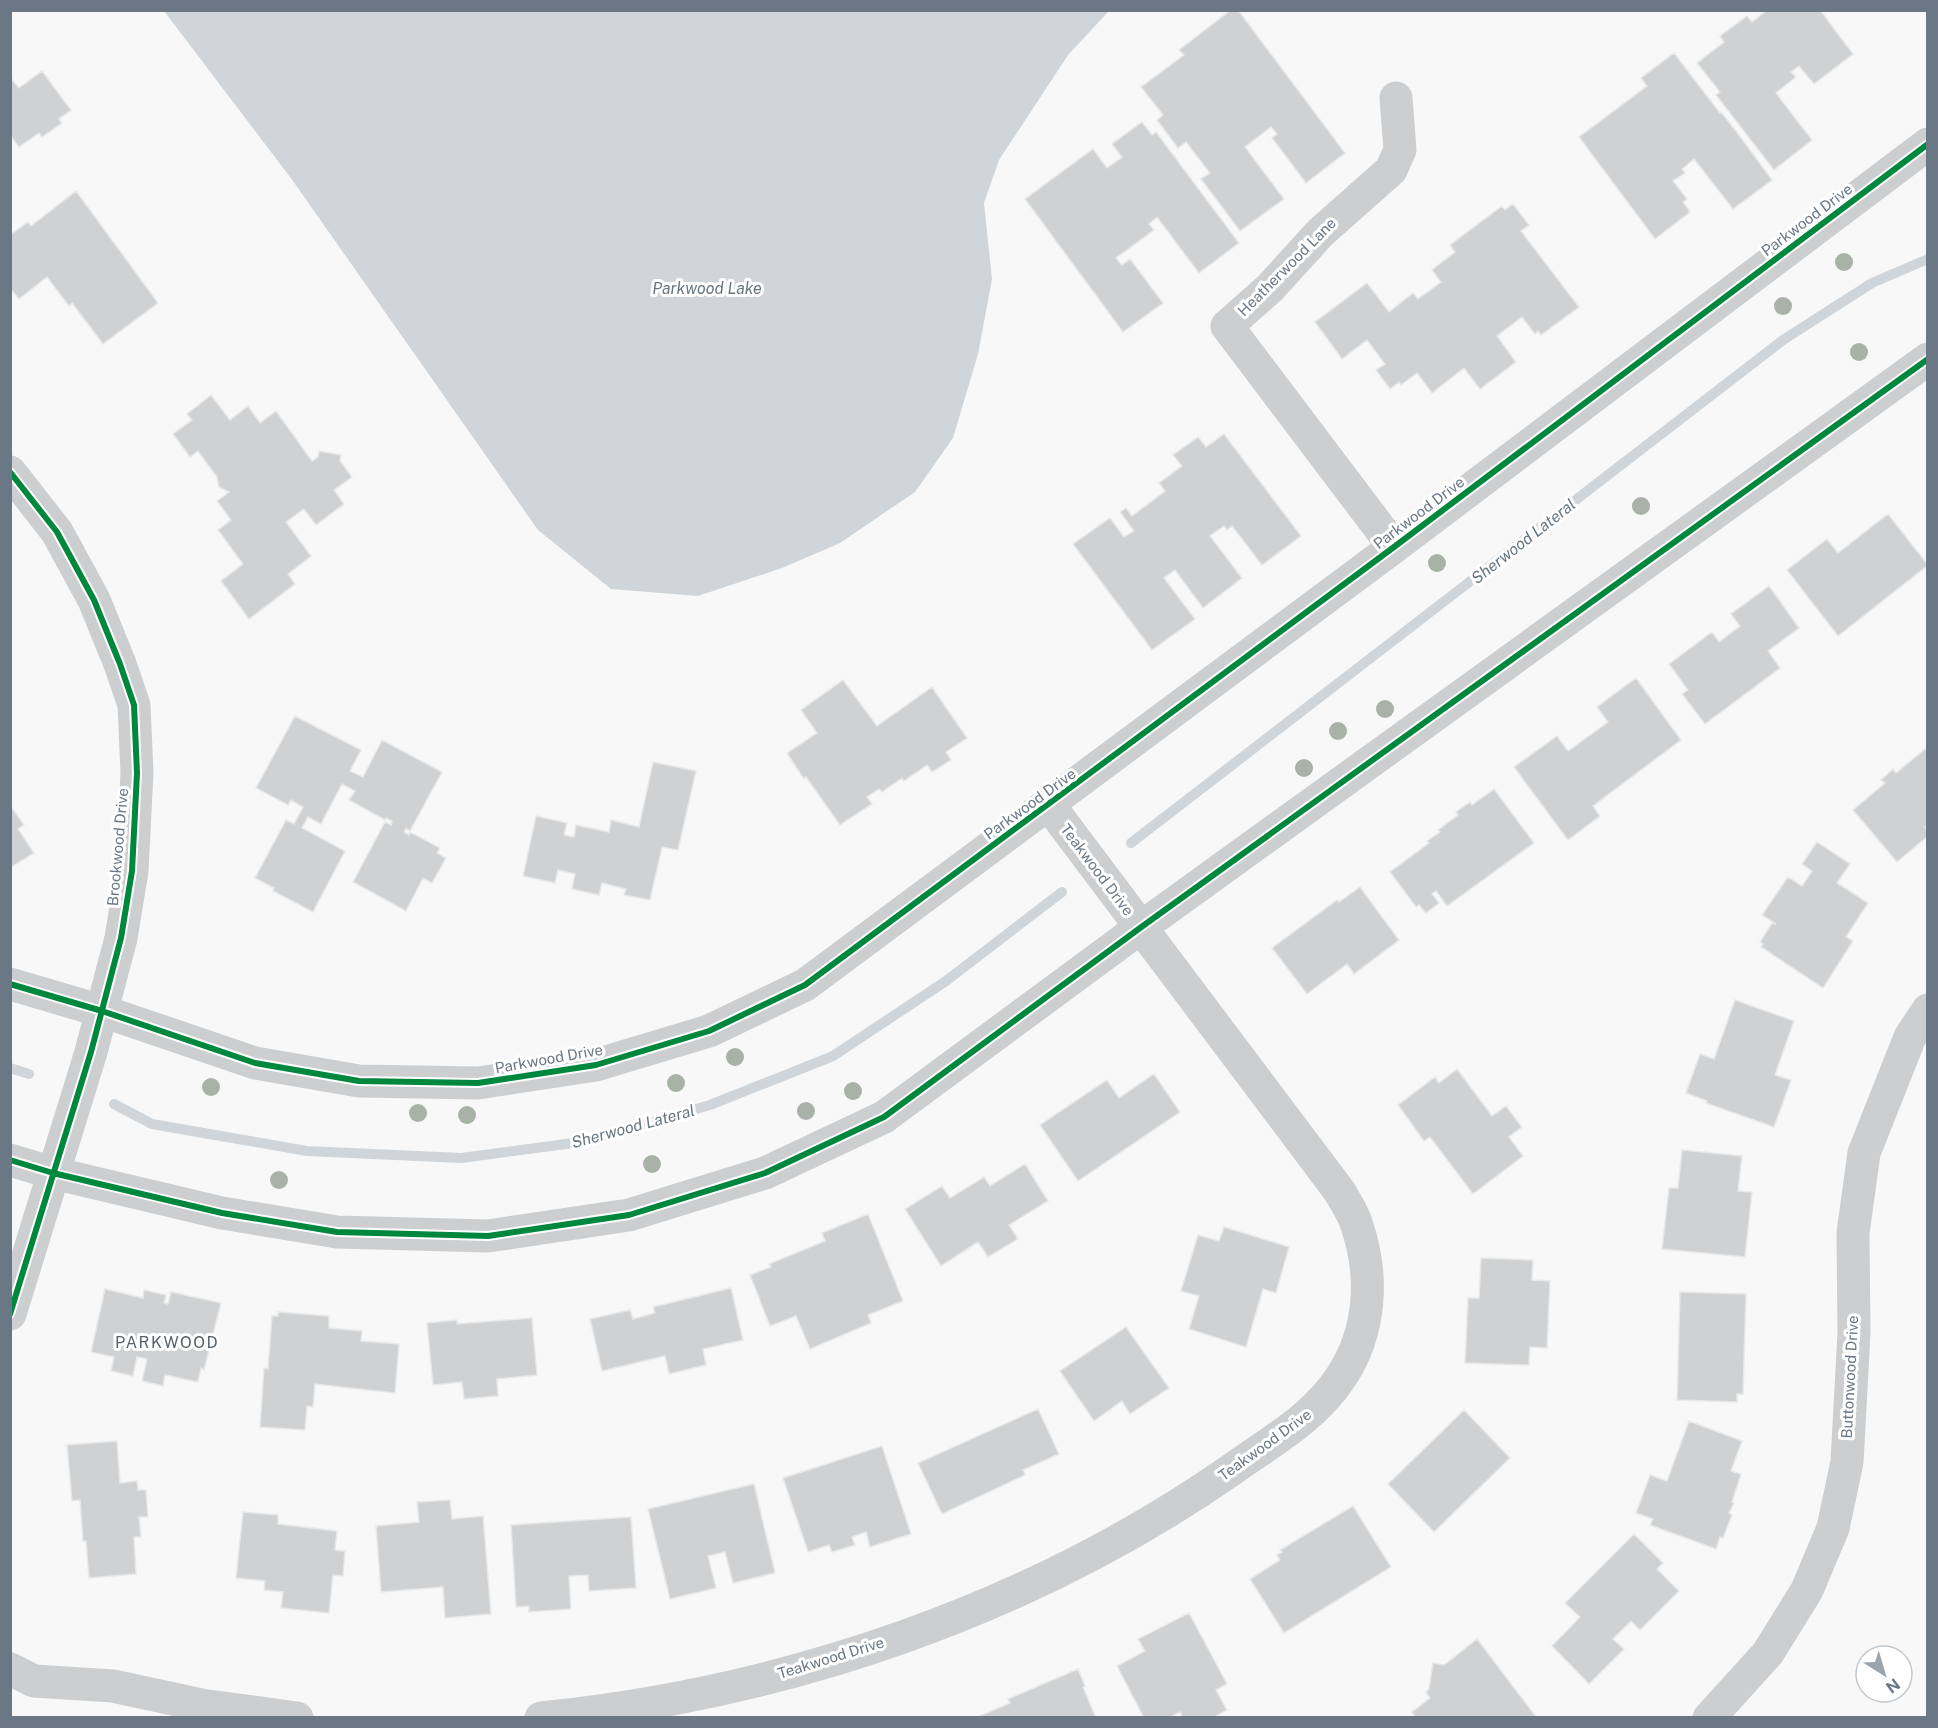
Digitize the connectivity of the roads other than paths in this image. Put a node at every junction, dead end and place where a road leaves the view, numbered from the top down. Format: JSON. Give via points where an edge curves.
{"nodes":[{"id":1,"x":1396,"y":98,"type":"dead end"},
{"id":2,"x":1928,"y":144,"type":"edge"},
{"id":3,"x":1928,"y":359,"type":"edge"},
{"id":4,"x":10,"y":472,"type":"edge"},
{"id":5,"x":1394,"y":547,"type":"junction"},
{"id":6,"x":1048,"y":805,"type":"junction"},
{"id":7,"x":1140,"y":928,"type":"junction"},
{"id":8,"x":10,"y":984,"type":"edge"},
{"id":9,"x":1928,"y":1010,"type":"edge"},
{"id":10,"x":102,"y":1011,"type":"junction"},
{"id":11,"x":10,"y":1160,"type":"edge"},
{"id":12,"x":53,"y":1173,"type":"junction"},
{"id":13,"x":10,"y":1314,"type":"edge"},
{"id":14,"x":10,"y":1669,"type":"edge"},
{"id":15,"x":297,"y":1718,"type":"edge"},
{"id":16,"x":541,"y":1718,"type":"edge"},
{"id":17,"x":1709,"y":1718,"type":"edge"}],
"edges":[{"from":1,"to":5,"type":"street","name":"Heatherwood Lane","via":[[1400,150],[1391,170],[1320,233],[1270,288],[1227,326]]},
{"from":2,"to":5,"type":"street","name":"Parkwood Drive"},
{"from":3,"to":7,"type":"street"},
{"from":4,"to":10,"type":"street","name":"Brookwood Drive","via":[[67,549],[94,600],[134,705],[137,773],[132,871],[121,938]]},
{"from":5,"to":6,"type":"street","name":"Parkwood Drive"},
{"from":6,"to":7,"type":"street","name":"Teakwood Drive"},
{"from":6,"to":10,"type":"street","name":"Parkwood Drive","via":[[805,985],[709,1031],[596,1065],[478,1083],[359,1081],[255,1063]]},
{"from":7,"to":12,"type":"street","via":[[884,1117],[765,1173],[629,1215],[488,1236],[337,1232],[222,1213]]},
{"from":7,"to":16,"type":"street","name":"Teakwood Drive","via":[[1340,1192],[1357,1223],[1366,1257],[1369,1292],[1361,1336],[1342,1376],[1321,1404],[1198,1493],[1089,1556],[998,1599],[905,1636],[809,1666],[696,1695]]},
{"from":8,"to":10,"type":"street","name":"Parkwood Drive"},
{"from":9,"to":17,"type":"street","name":"Buttonwood Drive","via":[[1910,1037],[1864,1153],[1853,1233],[1854,1333],[1847,1462],[1833,1528],[1807,1590],[1768,1653]]},
{"from":10,"to":12,"type":"street","name":"Brookwood Drive"},
{"from":11,"to":12,"type":"street"},
{"from":12,"to":13,"type":"street","name":"Brookwood Drive"},
{"from":14,"to":15,"type":"street","via":[[34,1681],[113,1686],[201,1705]]}]}
